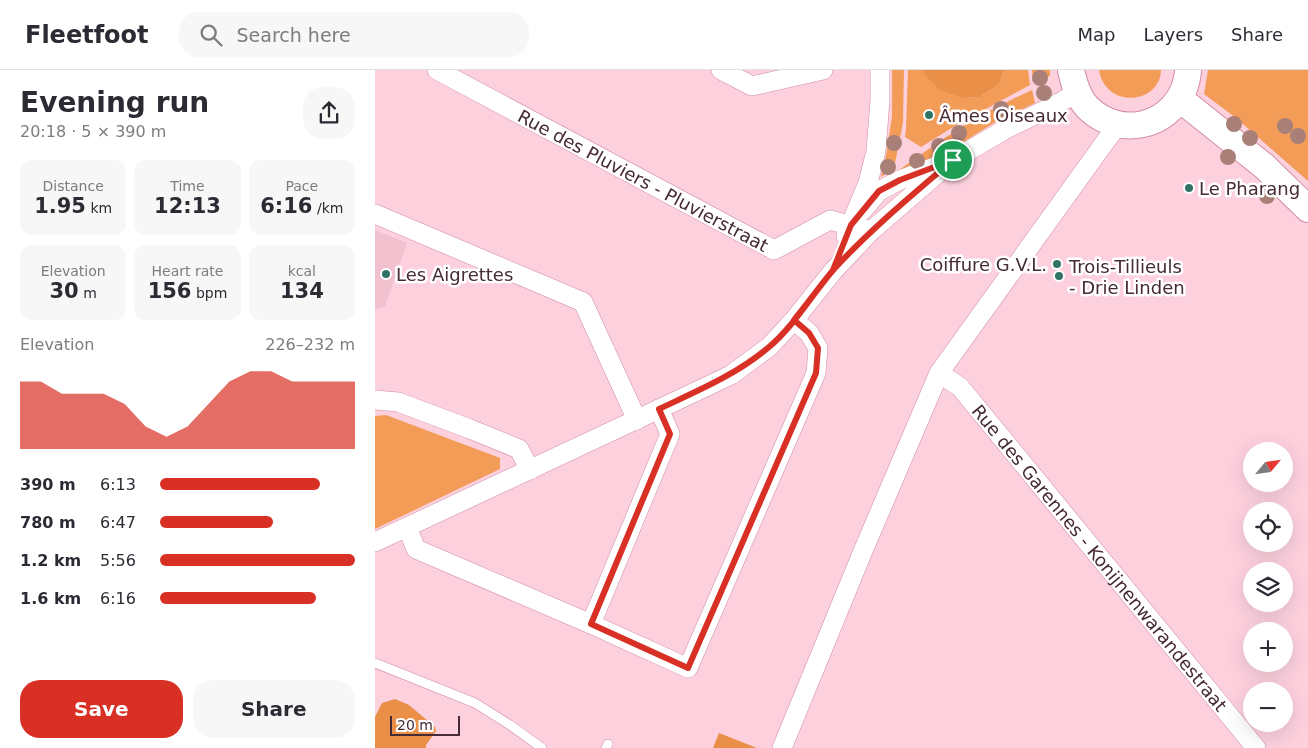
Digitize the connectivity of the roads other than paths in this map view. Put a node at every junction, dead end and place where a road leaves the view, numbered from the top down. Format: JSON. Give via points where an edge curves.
{"nodes":[{"id":1,"x":437,"y":70,"type":"edge"},
{"id":2,"x":721,"y":70,"type":"edge"},
{"id":3,"x":823,"y":70,"type":"edge"},
{"id":4,"x":880,"y":70,"type":"edge"},
{"id":5,"x":1188,"y":70,"type":"edge"},
{"id":6,"x":1074,"y":81,"type":"edge"},
{"id":7,"x":1180,"y":99,"type":"junction"},
{"id":8,"x":1118,"y":125,"type":"junction"},
{"id":9,"x":953,"y":160,"type":"junction"},
{"id":10,"x":1308,"y":209,"type":"edge"},
{"id":11,"x":375,"y":214,"type":"edge"},
{"id":12,"x":851,"y":225,"type":"junction"},
{"id":13,"x":871,"y":231,"type":"junction"},
{"id":14,"x":833,"y":270,"type":"junction"},
{"id":15,"x":794,"y":320,"type":"junction"},
{"id":16,"x":939,"y":373,"type":"junction"},
{"id":17,"x":375,"y":400,"type":"edge"},
{"id":18,"x":659,"y":409,"type":"junction"},
{"id":19,"x":637,"y":420,"type":"junction"},
{"id":20,"x":530,"y":470,"type":"junction"},
{"id":21,"x":407,"y":527,"type":"junction"},
{"id":22,"x":375,"y":542,"type":"edge"},
{"id":23,"x":591,"y":624,"type":"junction"},
{"id":24,"x":375,"y":663,"type":"edge"},
{"id":25,"x":543,"y":748,"type":"edge"},
{"id":26,"x":782,"y":748,"type":"edge"},
{"id":27,"x":1256,"y":748,"type":"edge"}],
"edges":[{"from":1,"to":12,"type":"street","name":"Rue des Pluviers - Pluvierstraat","via":[[774,250],[830,220]]},
{"from":2,"to":3,"type":"street","via":[[751,86]]},
{"from":4,"to":12,"type":"street","via":[[876,151]]},
{"from":5,"to":7,"type":"street"},
{"from":6,"to":8,"type":"street","via":[[1088,108]]},
{"from":6,"to":9,"type":"street","via":[[1061,102]]},
{"from":7,"to":8,"type":"street","via":[[1163,116],[1150,122]]},
{"from":7,"to":10,"type":"street","via":[[1264,166]]},
{"from":8,"to":16,"type":"street"},
{"from":9,"to":12,"type":"street","via":[[879,191]]},
{"from":9,"to":13,"type":"street"},
{"from":11,"to":19,"type":"street","via":[[583,302]]},
{"from":12,"to":13,"type":"street"},
{"from":12,"to":14,"type":"street"},
{"from":13,"to":14,"type":"street"},
{"from":14,"to":15,"type":"street"},
{"from":15,"to":18,"type":"street","via":[[769,347],[731,374]]},
{"from":15,"to":23,"type":"street","via":[[809,333],[818,348],[816,373],[688,668]]},
{"from":16,"to":26,"type":"street"},
{"from":16,"to":27,"type":"street","name":"Rue des Garennes - Konijnenwarandestraat","via":[[960,387]]},
{"from":17,"to":20,"type":"street","via":[[398,402],[519,449]]},
{"from":18,"to":19,"type":"street"},
{"from":18,"to":23,"type":"street","via":[[670,434]]},
{"from":19,"to":20,"type":"street"},
{"from":20,"to":21,"type":"street"},
{"from":21,"to":22,"type":"street"},
{"from":21,"to":23,"type":"street","via":[[416,549]]},
{"from":24,"to":25,"type":"lane","via":[[475,703]]}]}
